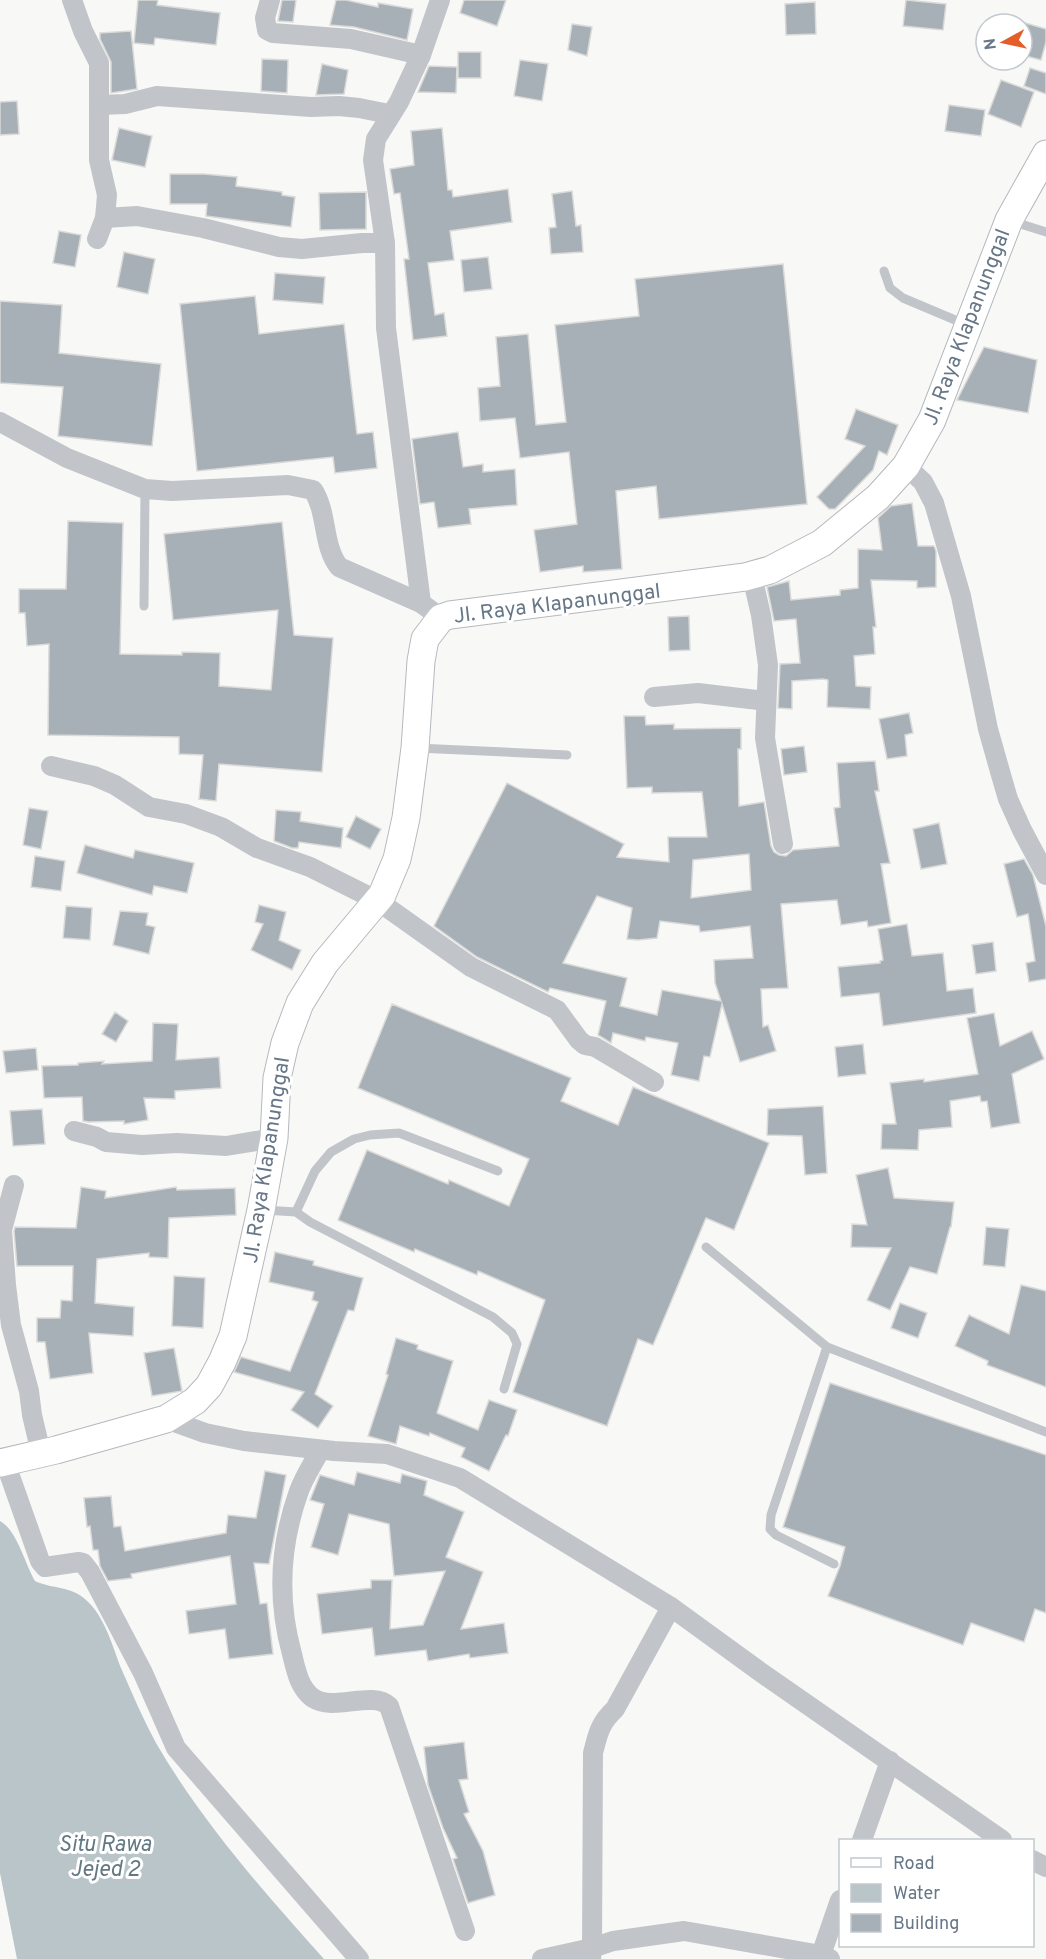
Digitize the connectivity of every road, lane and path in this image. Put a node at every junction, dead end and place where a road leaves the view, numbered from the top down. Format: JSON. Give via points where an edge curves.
{"nodes":[{"id":1,"x":72,"y":0,"type":"edge"},
{"id":2,"x":270,"y":0,"type":"edge"},
{"id":3,"x":440,"y":0,"type":"edge"},
{"id":4,"x":421,"y":55,"type":"junction"},
{"id":5,"x":100,"y":105,"type":"junction"},
{"id":6,"x":389,"y":114,"type":"junction"},
{"id":7,"x":1046,"y":154,"type":"edge"},
{"id":8,"x":105,"y":218,"type":"junction"},
{"id":9,"x":1009,"y":220,"type":"junction"},
{"id":10,"x":1046,"y":232,"type":"edge"},
{"id":11,"x":97,"y":239,"type":"dead end"},
{"id":12,"x":385,"y":243,"type":"junction"},
{"id":13,"x":884,"y":271,"type":"dead end"},
{"id":14,"x":969,"y":326,"type":"junction"},
{"id":15,"x":0,"y":422,"type":"edge"},
{"id":16,"x":906,"y":466,"type":"junction"},
{"id":17,"x":145,"y":489,"type":"junction"},
{"id":18,"x":752,"y":576,"type":"junction"},
{"id":19,"x":144,"y":606,"type":"dead end"},
{"id":20,"x":431,"y":611,"type":"junction"},
{"id":21,"x":654,"y":698,"type":"dead end"},
{"id":22,"x":766,"y":701,"type":"junction"},
{"id":23,"x":415,"y":748,"type":"junction"},
{"id":24,"x":567,"y":755,"type":"dead end"},
{"id":25,"x":51,"y":766,"type":"dead end"},
{"id":26,"x":783,"y":844,"type":"dead end"},
{"id":27,"x":1046,"y":875,"type":"edge"},
{"id":28,"x":378,"y":901,"type":"junction"},
{"id":29,"x":654,"y":1082,"type":"dead end"},
{"id":30,"x":74,"y":1131,"type":"dead end"},
{"id":31,"x":274,"y":1138,"type":"junction"},
{"id":32,"x":498,"y":1171,"type":"dead end"},
{"id":33,"x":14,"y":1185,"type":"dead end"},
{"id":34,"x":261,"y":1210,"type":"junction"},
{"id":35,"x":296,"y":1212,"type":"junction"},
{"id":36,"x":706,"y":1247,"type":"dead end"},
{"id":37,"x":827,"y":1347,"type":"junction"},
{"id":38,"x":504,"y":1389,"type":"dead end"},
{"id":39,"x":166,"y":1419,"type":"junction"},
{"id":40,"x":1046,"y":1432,"type":"edge"},
{"id":41,"x":320,"y":1450,"type":"junction"},
{"id":42,"x":41,"y":1453,"type":"junction"},
{"id":43,"x":2,"y":1462,"type":"edge"},
{"id":44,"x":834,"y":1564,"type":"dead end"},
{"id":45,"x":671,"y":1608,"type":"junction"},
{"id":46,"x":890,"y":1761,"type":"junction"},
{"id":47,"x":862,"y":1839,"type":"edge"},
{"id":48,"x":1001,"y":1839,"type":"edge"},
{"id":49,"x":839,"y":1904,"type":"edge"},
{"id":50,"x":465,"y":1931,"type":"dead end"},
{"id":51,"x":592,"y":1954,"type":"edge"},
{"id":52,"x":825,"y":1957,"type":"edge"},
{"id":53,"x":359,"y":1959,"type":"edge"},
{"id":54,"x":542,"y":1959,"type":"edge"}],
"edges":[{"from":1,"to":5,"type":"street","via":[[99,63]]},
{"from":2,"to":4,"type":"street","via":[[264,25],[270,32],[351,39]]},
{"from":3,"to":4,"type":"street"},
{"from":4,"to":6,"type":"street","via":[[399,102]]},
{"from":5,"to":6,"type":"street","via":[[158,96],[339,106]]},
{"from":5,"to":8,"type":"street","via":[[99,160],[107,195]]},
{"from":6,"to":12,"type":"street","via":[[376,139],[372,160]]},
{"from":7,"to":9,"type":"street","name":"Jl. Raya Klapanunggal"},
{"from":8,"to":11,"type":"street"},
{"from":8,"to":12,"type":"street","via":[[137,216],[279,247]]},
{"from":9,"to":10,"type":"lane"},
{"from":9,"to":14,"type":"street","name":"Jl. Raya Klapanunggal"},
{"from":12,"to":20,"type":"street","via":[[386,328]]},
{"from":13,"to":14,"type":"lane","via":[[890,288],[903,298]]},
{"from":14,"to":16,"type":"street","name":"Jl. Raya Klapanunggal","via":[[932,420]]},
{"from":15,"to":17,"type":"street","via":[[67,458]]},
{"from":16,"to":18,"type":"street","name":"Jl. Raya Klapanunggal","via":[[878,497],[822,543]]},
{"from":16,"to":27,"type":"street","via":[[922,482],[934,503],[961,597],[1001,775],[1017,820]]},
{"from":17,"to":19,"type":"lane"},
{"from":17,"to":20,"type":"street","via":[[288,485],[313,490],[321,501],[330,549],[339,567]]},
{"from":18,"to":20,"type":"street","name":"Jl. Raya Klapanunggal","via":[[450,615]]},
{"from":18,"to":22,"type":"street","via":[[768,665]]},
{"from":20,"to":23,"type":"street","name":"Jl. Raya Klapanunggal","via":[[421,661]]},
{"from":21,"to":22,"type":"street","via":[[698,693]]},
{"from":22,"to":26,"type":"street","via":[[765,738]]},
{"from":23,"to":24,"type":"lane"},
{"from":23,"to":28,"type":"street","name":"Jl. Raya Klapanunggal","via":[[406,818],[396,859]]},
{"from":25,"to":28,"type":"street","via":[[94,776],[149,807],[186,814],[221,827],[257,848],[309,867]]},
{"from":28,"to":29,"type":"street","via":[[471,967],[557,1010],[585,1045]]},
{"from":28,"to":31,"type":"street","name":"Jl. Raya Klapanunggal","via":[[325,963],[300,1003],[277,1078]]},
{"from":30,"to":31,"type":"street","via":[[106,1142],[142,1145],[226,1146]]},
{"from":31,"to":34,"type":"street","name":"Jl. Raya Klapanunggal"},
{"from":32,"to":35,"type":"lane","via":[[399,1133],[362,1137],[331,1152],[315,1171]]},
{"from":33,"to":42,"type":"street","via":[[2,1230],[6,1285],[11,1325]]},
{"from":34,"to":35,"type":"lane"},
{"from":34,"to":39,"type":"street","name":"Jl. Raya Klapanunggal","via":[[233,1336],[222,1362],[195,1401]]},
{"from":35,"to":38,"type":"lane","via":[[493,1317],[512,1333],[517,1344]]},
{"from":36,"to":37,"type":"lane"},
{"from":37,"to":40,"type":"lane"},
{"from":37,"to":44,"type":"lane","via":[[771,1515],[770,1529]]},
{"from":39,"to":41,"type":"street","via":[[244,1441]]},
{"from":39,"to":42,"type":"street","name":"Jl. Raya Klapanunggal"},
{"from":41,"to":45,"type":"street","via":[[387,1454],[460,1478]]},
{"from":41,"to":50,"type":"street","via":[[300,1489],[284,1548],[282,1597],[286,1633],[298,1675],[304,1689],[319,1701],[378,1701],[389,1706]]},
{"from":42,"to":43,"type":"street","name":"Jl. Raya Klapanunggal"},
{"from":43,"to":53,"type":"street","via":[[40,1561],[45,1567],[83,1563],[143,1672],[176,1748]]},
{"from":45,"to":46,"type":"street"},
{"from":45,"to":51,"type":"street","via":[[597,1735],[593,1753]]},
{"from":46,"to":47,"type":"street"},
{"from":46,"to":48,"type":"street"},
{"from":49,"to":52,"type":"street"},
{"from":51,"to":52,"type":"street","via":[[613,1941],[684,1931]]},
{"from":51,"to":54,"type":"street"}]}
